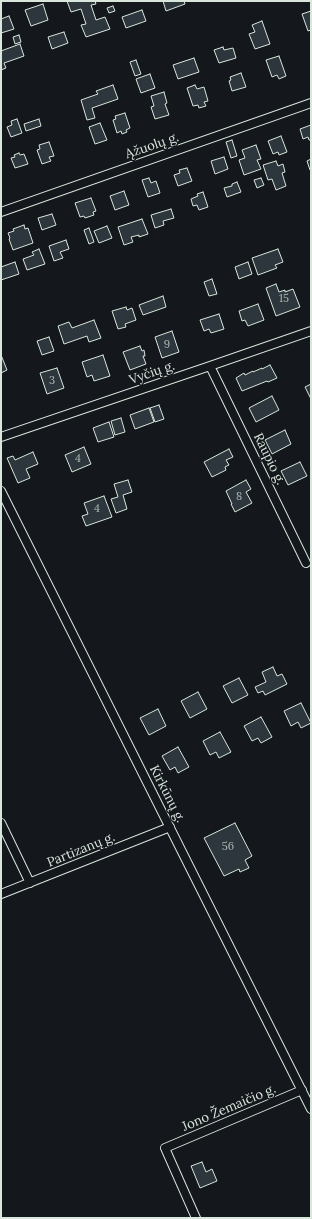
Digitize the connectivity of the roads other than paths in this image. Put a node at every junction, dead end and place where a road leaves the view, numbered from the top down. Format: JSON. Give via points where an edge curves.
{"nodes":[{"id":1,"x":311,"y":103,"type":"edge"},
{"id":2,"x":1,"y":212,"type":"edge"},
{"id":3,"x":311,"y":331,"type":"edge"},
{"id":4,"x":210,"y":366,"type":"junction"},
{"id":5,"x":1,"y":437,"type":"edge"},
{"id":6,"x":1,"y":491,"type":"edge"},
{"id":7,"x":306,"y":563,"type":"dead end"},
{"id":8,"x":1,"y":823,"type":"edge"},
{"id":9,"x":170,"y":827,"type":"junction"},
{"id":10,"x":30,"y":883,"type":"junction"},
{"id":11,"x":1,"y":894,"type":"edge"},
{"id":12,"x":302,"y":1090,"type":"junction"},
{"id":13,"x":311,"y":1109,"type":"edge"},
{"id":14,"x":196,"y":1218,"type":"edge"}],
"edges":[{"from":1,"to":2,"type":"street","name":"Ąžuolų g."},
{"from":3,"to":4,"type":"street","name":"Vyčių g."},
{"from":4,"to":5,"type":"street","name":"Vyčių g."},
{"from":4,"to":7,"type":"street","name":"Raupio g."},
{"from":6,"to":9,"type":"street","name":"Kirkūnų g."},
{"from":8,"to":10,"type":"street"},
{"from":9,"to":10,"type":"street","name":"Partizanų g."},
{"from":9,"to":12,"type":"street","name":"Kirkūnų g."},
{"from":10,"to":11,"type":"street","name":"Partizanų g."},
{"from":12,"to":13,"type":"street","name":"Kirkūnų g."},
{"from":12,"to":14,"type":"street","name":"Jono Žemaičio g.","via":[[165,1148]]}]}
